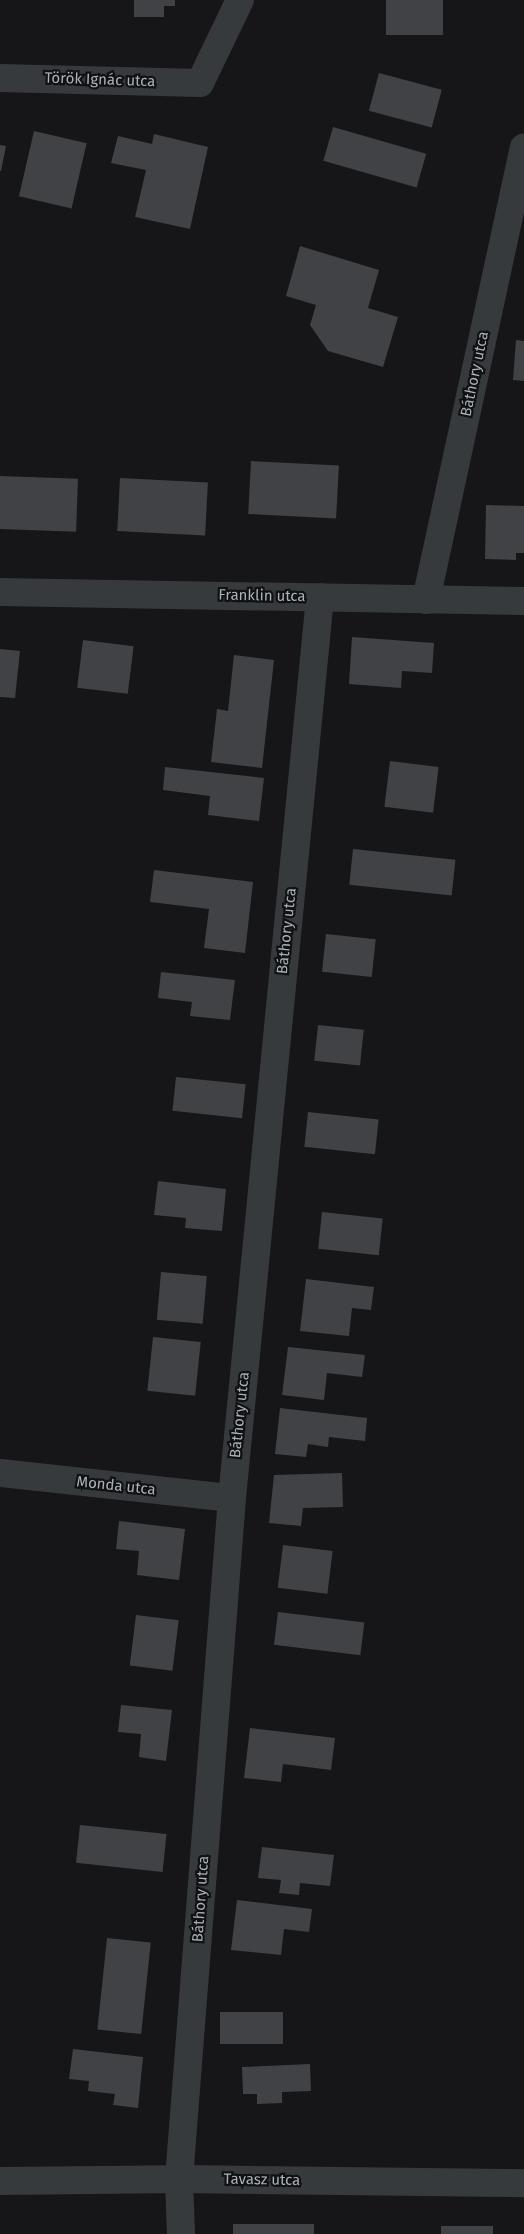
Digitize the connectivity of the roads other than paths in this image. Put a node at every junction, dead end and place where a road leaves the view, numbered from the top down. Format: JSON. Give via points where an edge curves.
{"nodes":[{"id":1,"x":240,"y":0,"type":"edge"},
{"id":2,"x":0,"y":78,"type":"edge"},
{"id":3,"x":524,"y":148,"type":"edge"},
{"id":4,"x":0,"y":592,"type":"edge"},
{"id":5,"x":320,"y":597,"type":"junction"},
{"id":6,"x":426,"y":600,"type":"junction"},
{"id":7,"x":524,"y":601,"type":"edge"},
{"id":8,"x":0,"y":1473,"type":"edge"},
{"id":9,"x":232,"y":1498,"type":"junction"},
{"id":10,"x":179,"y":2178,"type":"junction"},
{"id":11,"x":0,"y":2181,"type":"edge"},
{"id":12,"x":524,"y":2183,"type":"edge"},
{"id":13,"x":181,"y":2234,"type":"edge"}],
"edges":[{"from":1,"to":2,"type":"street","name":"Török Ignác utca","via":[[200,83]]},
{"from":3,"to":6,"type":"street","name":"Báthory utca"},
{"from":4,"to":5,"type":"street","name":"Franklin utca"},
{"from":5,"to":6,"type":"street","name":"Franklin utca"},
{"from":5,"to":9,"type":"street","name":"Báthory utca"},
{"from":6,"to":7,"type":"street","name":"Franklin utca"},
{"from":8,"to":9,"type":"street","name":"Monda utca"},
{"from":9,"to":10,"type":"street","name":"Báthory utca"},
{"from":10,"to":11,"type":"street","name":"Tavasz utca"},
{"from":10,"to":12,"type":"street","name":"Tavasz utca"},
{"from":10,"to":13,"type":"street","name":"Báthory utca"}]}
